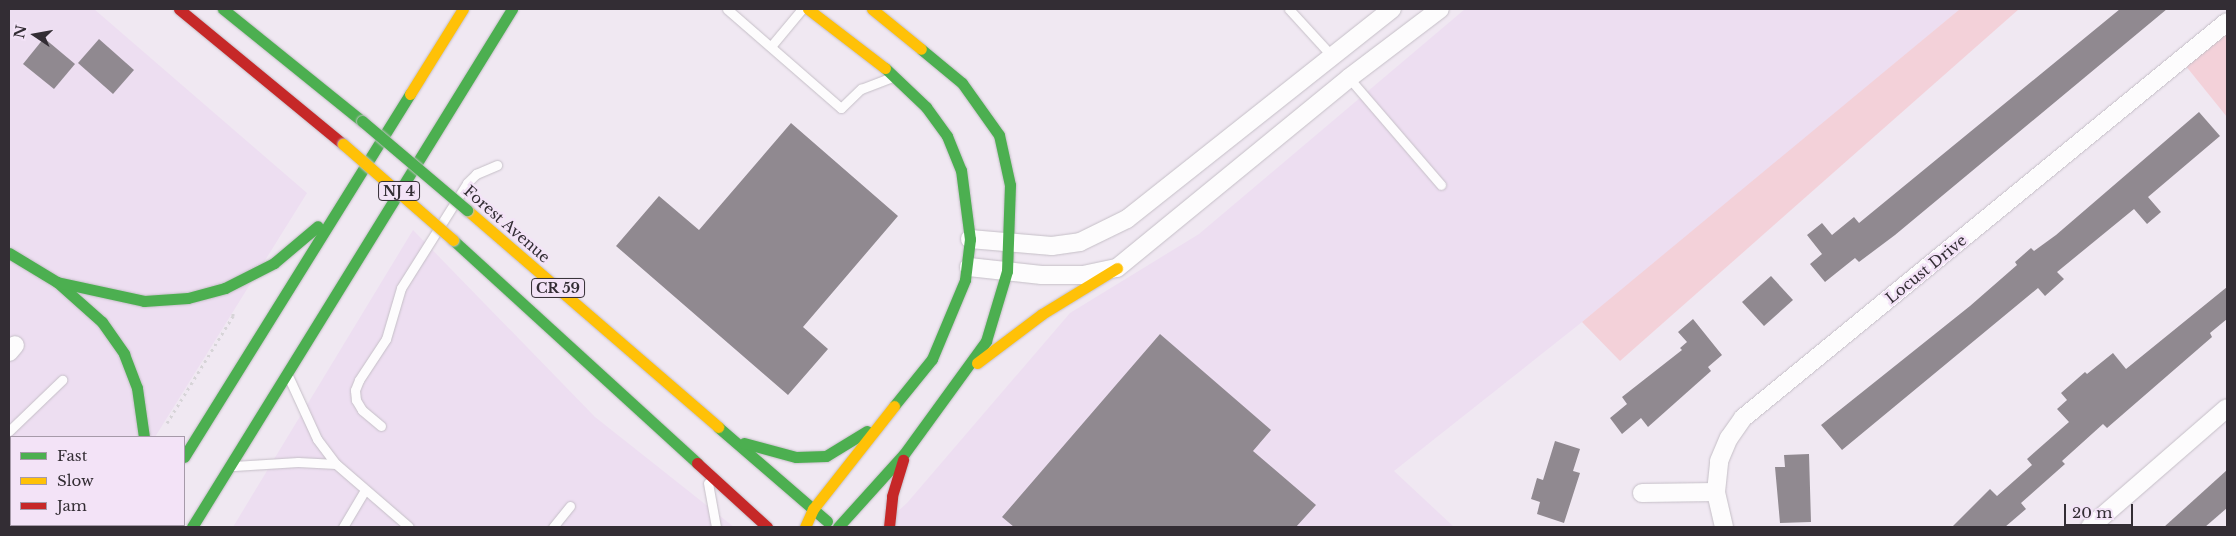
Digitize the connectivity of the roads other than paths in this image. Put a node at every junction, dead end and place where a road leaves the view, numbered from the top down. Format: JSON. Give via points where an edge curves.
{"nodes":[{"id":1,"x":179,"y":9,"type":"edge"},
{"id":2,"x":223,"y":9,"type":"edge"},
{"id":3,"x":463,"y":9,"type":"edge"},
{"id":4,"x":512,"y":9,"type":"edge"},
{"id":5,"x":727,"y":9,"type":"edge"},
{"id":6,"x":802,"y":9,"type":"edge"},
{"id":7,"x":808,"y":9,"type":"edge"},
{"id":8,"x":872,"y":9,"type":"edge"},
{"id":9,"x":1289,"y":9,"type":"edge"},
{"id":10,"x":1392,"y":9,"type":"edge"},
{"id":11,"x":1440,"y":9,"type":"edge"},
{"id":12,"x":2227,"y":22,"type":"edge"},
{"id":13,"x":772,"y":45,"type":"junction"},
{"id":14,"x":1331,"y":56,"type":"junction"},
{"id":15,"x":894,"y":75,"type":"junction"},
{"id":16,"x":1349,"y":78,"type":"junction"},
{"id":17,"x":497,"y":165,"type":"dead end"},
{"id":18,"x":1441,"y":185,"type":"dead end"},
{"id":19,"x":336,"y":210,"type":"junction"},
{"id":20,"x":970,"y":239,"type":"junction"},
{"id":21,"x":1009,"y":243,"type":"junction"},
{"id":22,"x":9,"y":253,"type":"edge"},
{"id":23,"x":969,"y":267,"type":"junction"},
{"id":24,"x":1118,"y":268,"type":"junction"},
{"id":25,"x":1007,"y":271,"type":"junction"},
{"id":26,"x":57,"y":282,"type":"junction"},
{"id":27,"x":968,"y":370,"type":"junction"},
{"id":28,"x":287,"y":373,"type":"junction"},
{"id":29,"x":62,"y":380,"type":"dead end"},
{"id":30,"x":2227,"y":408,"type":"edge"},
{"id":31,"x":881,"y":423,"type":"junction"},
{"id":32,"x":381,"y":426,"type":"dead end"},
{"id":33,"x":9,"y":431,"type":"edge"},
{"id":34,"x":144,"y":436,"type":"edge"},
{"id":35,"x":736,"y":440,"type":"junction"},
{"id":36,"x":904,"y":454,"type":"junction"},
{"id":37,"x":185,"y":455,"type":"edge"},
{"id":38,"x":336,"y":464,"type":"junction"},
{"id":39,"x":230,"y":466,"type":"junction"},
{"id":40,"x":706,"y":471,"type":"junction"},
{"id":41,"x":365,"y":490,"type":"junction"},
{"id":42,"x":1716,"y":492,"type":"junction"},
{"id":43,"x":1642,"y":494,"type":"dead end"},
{"id":44,"x":570,"y":506,"type":"dead end"},
{"id":45,"x":813,"y":508,"type":"junction"},
{"id":46,"x":192,"y":527,"type":"edge"},
{"id":47,"x":342,"y":527,"type":"edge"},
{"id":48,"x":409,"y":527,"type":"edge"},
{"id":49,"x":553,"y":527,"type":"edge"},
{"id":50,"x":716,"y":527,"type":"edge"},
{"id":51,"x":767,"y":527,"type":"edge"},
{"id":52,"x":805,"y":527,"type":"edge"},
{"id":53,"x":833,"y":527,"type":"edge"},
{"id":54,"x":838,"y":527,"type":"edge"},
{"id":55,"x":889,"y":527,"type":"edge"},
{"id":56,"x":1724,"y":527,"type":"edge"},
{"id":57,"x":2090,"y":527,"type":"edge"}],
"edges":[{"from":1,"to":40,"type":"main road","number":"CR 59","bridge":true,"via":[[453,240]]},
{"from":2,"to":35,"type":"main road","name":"Forest Avenue","number":"CR 59","bridge":true,"via":[[362,121]]},
{"from":3,"to":19,"type":"main road","number":"NJ 4"},
{"from":4,"to":28,"type":"main road","number":"NJ 4"},
{"from":5,"to":13,"type":"lane"},
{"from":6,"to":13,"type":"lane"},
{"from":7,"to":15,"type":"main road"},
{"from":8,"to":21,"type":"main road","via":[[962,83],[999,135],[1010,185]]},
{"from":9,"to":14,"type":"lane"},
{"from":10,"to":14,"type":"street"},
{"from":11,"to":16,"type":"street"},
{"from":12,"to":42,"type":"street","name":"Locust Drive","via":[[1743,418],[1719,461]]},
{"from":13,"to":15,"type":"lane","via":[[841,108],[861,90]]},
{"from":14,"to":21,"type":"street","via":[[1128,219],[1080,242],[1052,246]]},
{"from":15,"to":20,"type":"main road","via":[[926,107],[947,136],[961,170]]},
{"from":16,"to":18,"type":"lane"},
{"from":16,"to":24,"type":"street"},
{"from":17,"to":32,"type":"lane","via":[[476,174],[467,183],[401,288],[386,340],[359,380],[356,400],[362,410]]},
{"from":19,"to":26,"type":"main road","via":[[274,263],[225,288],[188,298],[144,300]]},
{"from":19,"to":37,"type":"main road","number":"NJ 4"},
{"from":20,"to":21,"type":"street"},
{"from":20,"to":23,"type":"main road"},
{"from":21,"to":25,"type":"main road"},
{"from":22,"to":26,"type":"main road"},
{"from":23,"to":25,"type":"street"},
{"from":23,"to":31,"type":"main road","via":[[932,360]]},
{"from":24,"to":25,"type":"street","via":[[1083,275]]},
{"from":24,"to":27,"type":"main road","via":[[1042,314]]},
{"from":25,"to":27,"type":"main road","via":[[986,341]]},
{"from":26,"to":34,"type":"main road","via":[[102,322],[124,354],[138,388]]},
{"from":27,"to":36,"type":"main road"},
{"from":28,"to":38,"type":"lane","via":[[317,439]]},
{"from":28,"to":39,"type":"main road","number":"NJ 4"},
{"from":29,"to":33,"type":"lane"},
{"from":30,"to":57,"type":"street"},
{"from":31,"to":35,"type":"main road","via":[[826,456],[796,457]]},
{"from":31,"to":45,"type":"main road"},
{"from":35,"to":45,"type":"main road","name":"Forest Avenue","number":"CR 59"},
{"from":36,"to":54,"type":"main road"},
{"from":36,"to":55,"type":"main road","via":[[892,496]]},
{"from":38,"to":39,"type":"lane","via":[[294,462]]},
{"from":38,"to":41,"type":"lane"},
{"from":39,"to":46,"type":"main road","number":"NJ 4"},
{"from":40,"to":50,"type":"lane"},
{"from":40,"to":51,"type":"main road","number":"CR 59"},
{"from":41,"to":47,"type":"lane"},
{"from":41,"to":48,"type":"lane"},
{"from":42,"to":43,"type":"street"},
{"from":42,"to":56,"type":"street","name":"Locust Drive"},
{"from":44,"to":49,"type":"lane"},
{"from":45,"to":52,"type":"main road"},
{"from":45,"to":53,"type":"main road","name":"Forest Avenue","number":"CR 59"}]}
